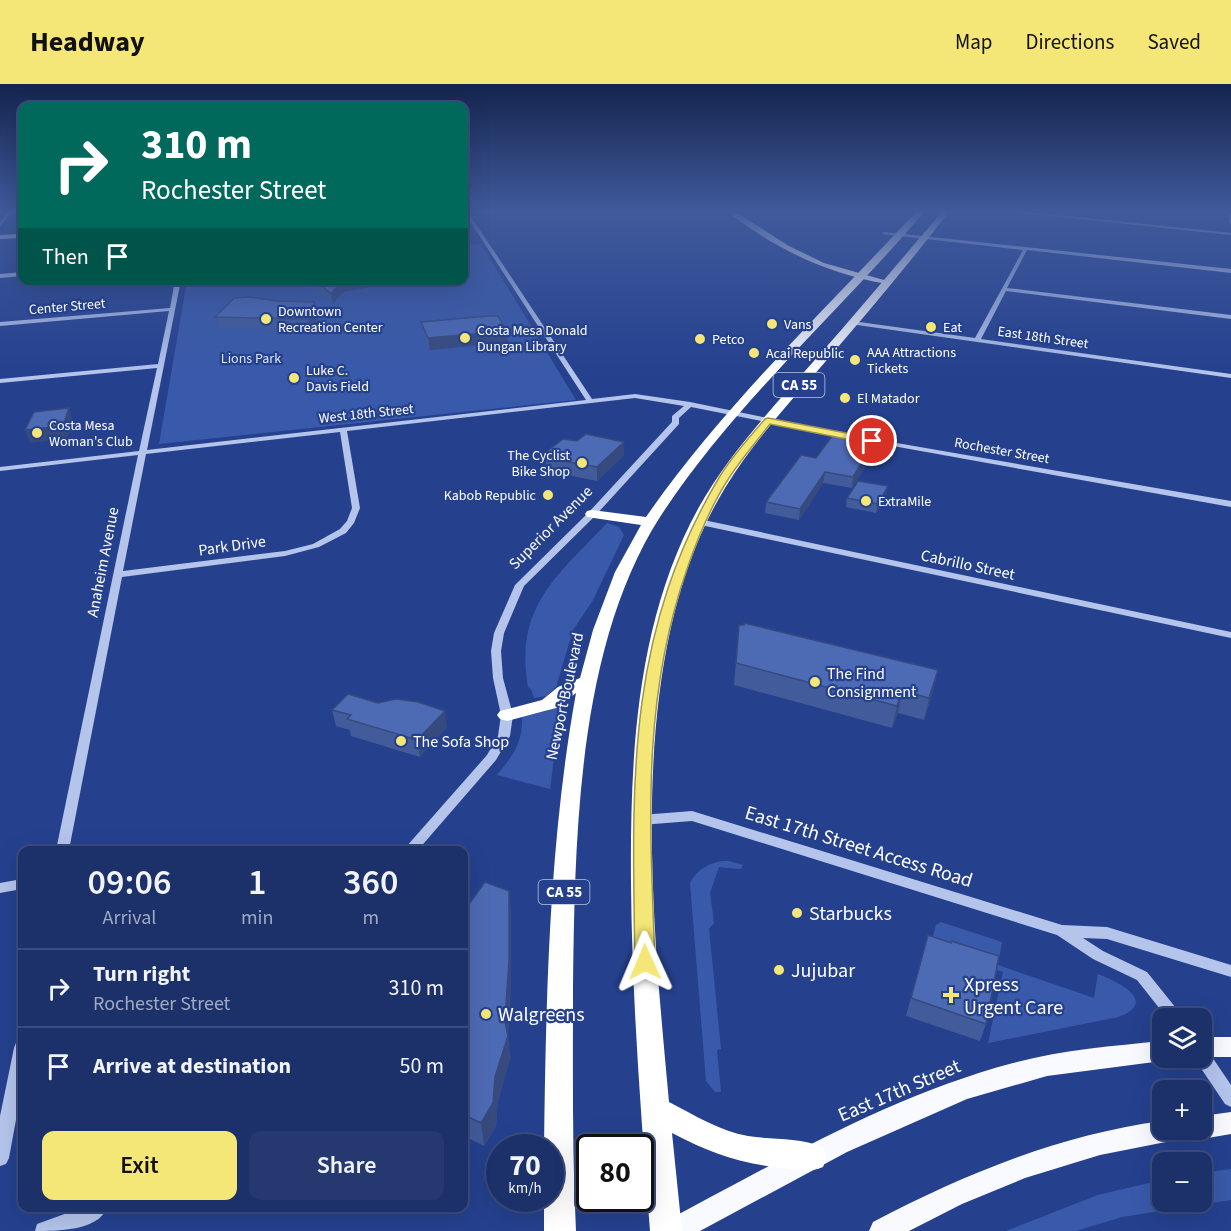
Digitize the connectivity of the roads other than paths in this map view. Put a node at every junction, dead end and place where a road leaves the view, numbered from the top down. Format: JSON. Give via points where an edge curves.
{"nodes":[{"id":1,"x":501,"y":266,"type":"edge"},
{"id":2,"x":827,"y":266,"type":"edge"},
{"id":3,"x":839,"y":266,"type":"edge"},
{"id":4,"x":870,"y":266,"type":"edge"},
{"id":5,"x":901,"y":266,"type":"edge"},
{"id":6,"x":1016,"y":266,"type":"edge"},
{"id":7,"x":1182,"y":266,"type":"edge"},
{"id":8,"x":1231,"y":271,"type":"edge"},
{"id":9,"x":18,"y":274,"type":"edge"},
{"id":10,"x":860,"y":275,"type":"junction"},
{"id":11,"x":0,"y":276,"type":"edge"},
{"id":12,"x":889,"y":280,"type":"junction"},
{"id":13,"x":176,"y":285,"type":"edge"},
{"id":14,"x":1003,"y":289,"type":"junction"},
{"id":15,"x":172,"y":309,"type":"junction"},
{"id":16,"x":1231,"y":317,"type":"edge"},
{"id":17,"x":852,"y":323,"type":"junction"},
{"id":18,"x":0,"y":324,"type":"edge"},
{"id":19,"x":977,"y":340,"type":"junction"},
{"id":20,"x":160,"y":366,"type":"junction"},
{"id":21,"x":1231,"y":376,"type":"edge"},
{"id":22,"x":0,"y":381,"type":"edge"},
{"id":23,"x":591,"y":402,"type":"junction"},
{"id":24,"x":690,"y":404,"type":"junction"},
{"id":25,"x":734,"y":413,"type":"junction"},
{"id":26,"x":768,"y":421,"type":"junction"},
{"id":27,"x":343,"y":429,"type":"junction"},
{"id":28,"x":143,"y":453,"type":"junction"},
{"id":29,"x":0,"y":469,"type":"edge"},
{"id":30,"x":1231,"y":504,"type":"edge"},
{"id":31,"x":592,"y":514,"type":"junction"},
{"id":32,"x":650,"y":522,"type":"junction"},
{"id":33,"x":699,"y":522,"type":"junction"},
{"id":34,"x":118,"y":575,"type":"junction"},
{"id":35,"x":1231,"y":634,"type":"edge"},
{"id":36,"x":589,"y":681,"type":"junction"},
{"id":37,"x":507,"y":715,"type":"junction"},
{"id":38,"x":641,"y":820,"type":"junction"},
{"id":39,"x":63,"y":846,"type":"edge"},
{"id":40,"x":414,"y":846,"type":"edge"},
{"id":41,"x":18,"y":885,"type":"edge"},
{"id":42,"x":0,"y":888,"type":"edge"},
{"id":43,"x":1062,"y":931,"type":"junction"},
{"id":44,"x":1231,"y":971,"type":"edge"},
{"id":45,"x":1168,"y":1008,"type":"edge"},
{"id":46,"x":1212,"y":1047,"type":"edge"},
{"id":47,"x":1231,"y":1047,"type":"edge"},
{"id":48,"x":1152,"y":1052,"type":"edge"},
{"id":49,"x":18,"y":1068,"type":"edge"},
{"id":50,"x":1210,"y":1068,"type":"edge"},
{"id":51,"x":1231,"y":1099,"type":"edge"},
{"id":52,"x":655,"y":1110,"type":"junction"},
{"id":53,"x":1231,"y":1123,"type":"edge"},
{"id":54,"x":1212,"y":1126,"type":"edge"},
{"id":55,"x":1152,"y":1134,"type":"edge"},
{"id":56,"x":812,"y":1157,"type":"junction"},
{"id":57,"x":0,"y":1158,"type":"edge"},
{"id":58,"x":91,"y":1212,"type":"edge"},
{"id":59,"x":44,"y":1231,"type":"edge"},
{"id":60,"x":560,"y":1231,"type":"edge"},
{"id":61,"x":666,"y":1231,"type":"edge"},
{"id":62,"x":674,"y":1231,"type":"edge"},
{"id":63,"x":882,"y":1231,"type":"edge"}],
"edges":[{"from":1,"to":23,"type":"street"},
{"from":2,"to":10,"type":"main road"},
{"from":3,"to":10,"type":"main road"},
{"from":4,"to":10,"type":"highway","name":"Newport Boulevard","number":"CA 55"},
{"from":5,"to":12,"type":"highway","number":"CA 55"},
{"from":6,"to":14,"type":"street"},
{"from":7,"to":8,"type":"street"},
{"from":9,"to":11,"type":"street"},
{"from":10,"to":12,"type":"main road"},
{"from":10,"to":25,"type":"highway","name":"Newport Boulevard","number":"CA 55"},
{"from":12,"to":17,"type":"highway","number":"CA 55"},
{"from":13,"to":15,"type":"street","name":"Anaheim Avenue"},
{"from":14,"to":16,"type":"street"},
{"from":14,"to":19,"type":"street"},
{"from":15,"to":18,"type":"street","name":"Center Street"},
{"from":15,"to":20,"type":"street","name":"Anaheim Avenue"},
{"from":17,"to":19,"type":"street","name":"East 18th Street"},
{"from":17,"to":26,"type":"highway","number":"CA 55"},
{"from":19,"to":21,"type":"street","name":"East 18th Street"},
{"from":20,"to":22,"type":"street"},
{"from":20,"to":28,"type":"street","name":"Anaheim Avenue"},
{"from":23,"to":24,"type":"street","name":"West 18th Street","via":[[635,396]]},
{"from":23,"to":27,"type":"street","name":"West 18th Street"},
{"from":24,"to":25,"type":"street","name":"West 18th Street"},
{"from":24,"to":31,"type":"street","name":"Superior Avenue"},
{"from":25,"to":26,"type":"street","name":"Rochester Street"},
{"from":25,"to":32,"type":"highway","name":"Newport Boulevard","number":"CA 55"},
{"from":26,"to":30,"type":"street","name":"Rochester Street"},
{"from":26,"to":33,"type":"highway","number":"CA 55","via":[[726,475]]},
{"from":27,"to":28,"type":"street","name":"West 18th Street"},
{"from":27,"to":34,"type":"street","name":"Park Drive","via":[[356,508],[345,530],[318,544],[287,552]]},
{"from":28,"to":29,"type":"street","name":"West 18th Street"},
{"from":28,"to":34,"type":"street","name":"Anaheim Avenue"},
{"from":31,"to":32,"type":"highway"},
{"from":31,"to":37,"type":"street","name":"Superior Avenue","via":[[520,585],[509,606],[496,651]]},
{"from":32,"to":36,"type":"highway","name":"Newport Boulevard","number":"CA 55","via":[[614,594]]},
{"from":33,"to":35,"type":"street","name":"Cabrillo Street"},
{"from":33,"to":38,"type":"highway","number":"CA 55","via":[[670,596],[651,680]]},
{"from":34,"to":39,"type":"street","name":"Anaheim Avenue"},
{"from":36,"to":37,"type":"highway","via":[[549,704]]},
{"from":36,"to":60,"type":"highway","name":"Newport Boulevard","number":"CA 55","via":[[569,806],[565,872],[558,1106]]},
{"from":37,"to":40,"type":"street","name":"Superior Avenue","via":[[504,736],[492,757]]},
{"from":38,"to":43,"type":"street","name":"East 17th Street Access Road","via":[[692,816]]},
{"from":38,"to":52,"type":"highway","number":"CA 55"},
{"from":41,"to":42,"type":"street"},
{"from":43,"to":44,"type":"street","name":"East 17th Street Access Road","via":[[1107,933]]},
{"from":43,"to":45,"type":"street","name":"East 17th Street Access Road","via":[[1098,956],[1142,976]]},
{"from":46,"to":47,"type":"main road"},
{"from":48,"to":56,"type":"main road","name":"East 17th Street","via":[[1095,1057],[1013,1074],[947,1095]]},
{"from":49,"to":57,"type":"street"},
{"from":50,"to":51,"type":"street"},
{"from":52,"to":56,"type":"highway","via":[[719,1142],[747,1150]]},
{"from":52,"to":61,"type":"highway","number":"CA 55"},
{"from":53,"to":54,"type":"main road"},
{"from":55,"to":63,"type":"main road","via":[[1087,1146],[1024,1164],[972,1184]]},
{"from":56,"to":62,"type":"main road","name":"East 17th Street"},
{"from":58,"to":59,"type":"street"}]}
